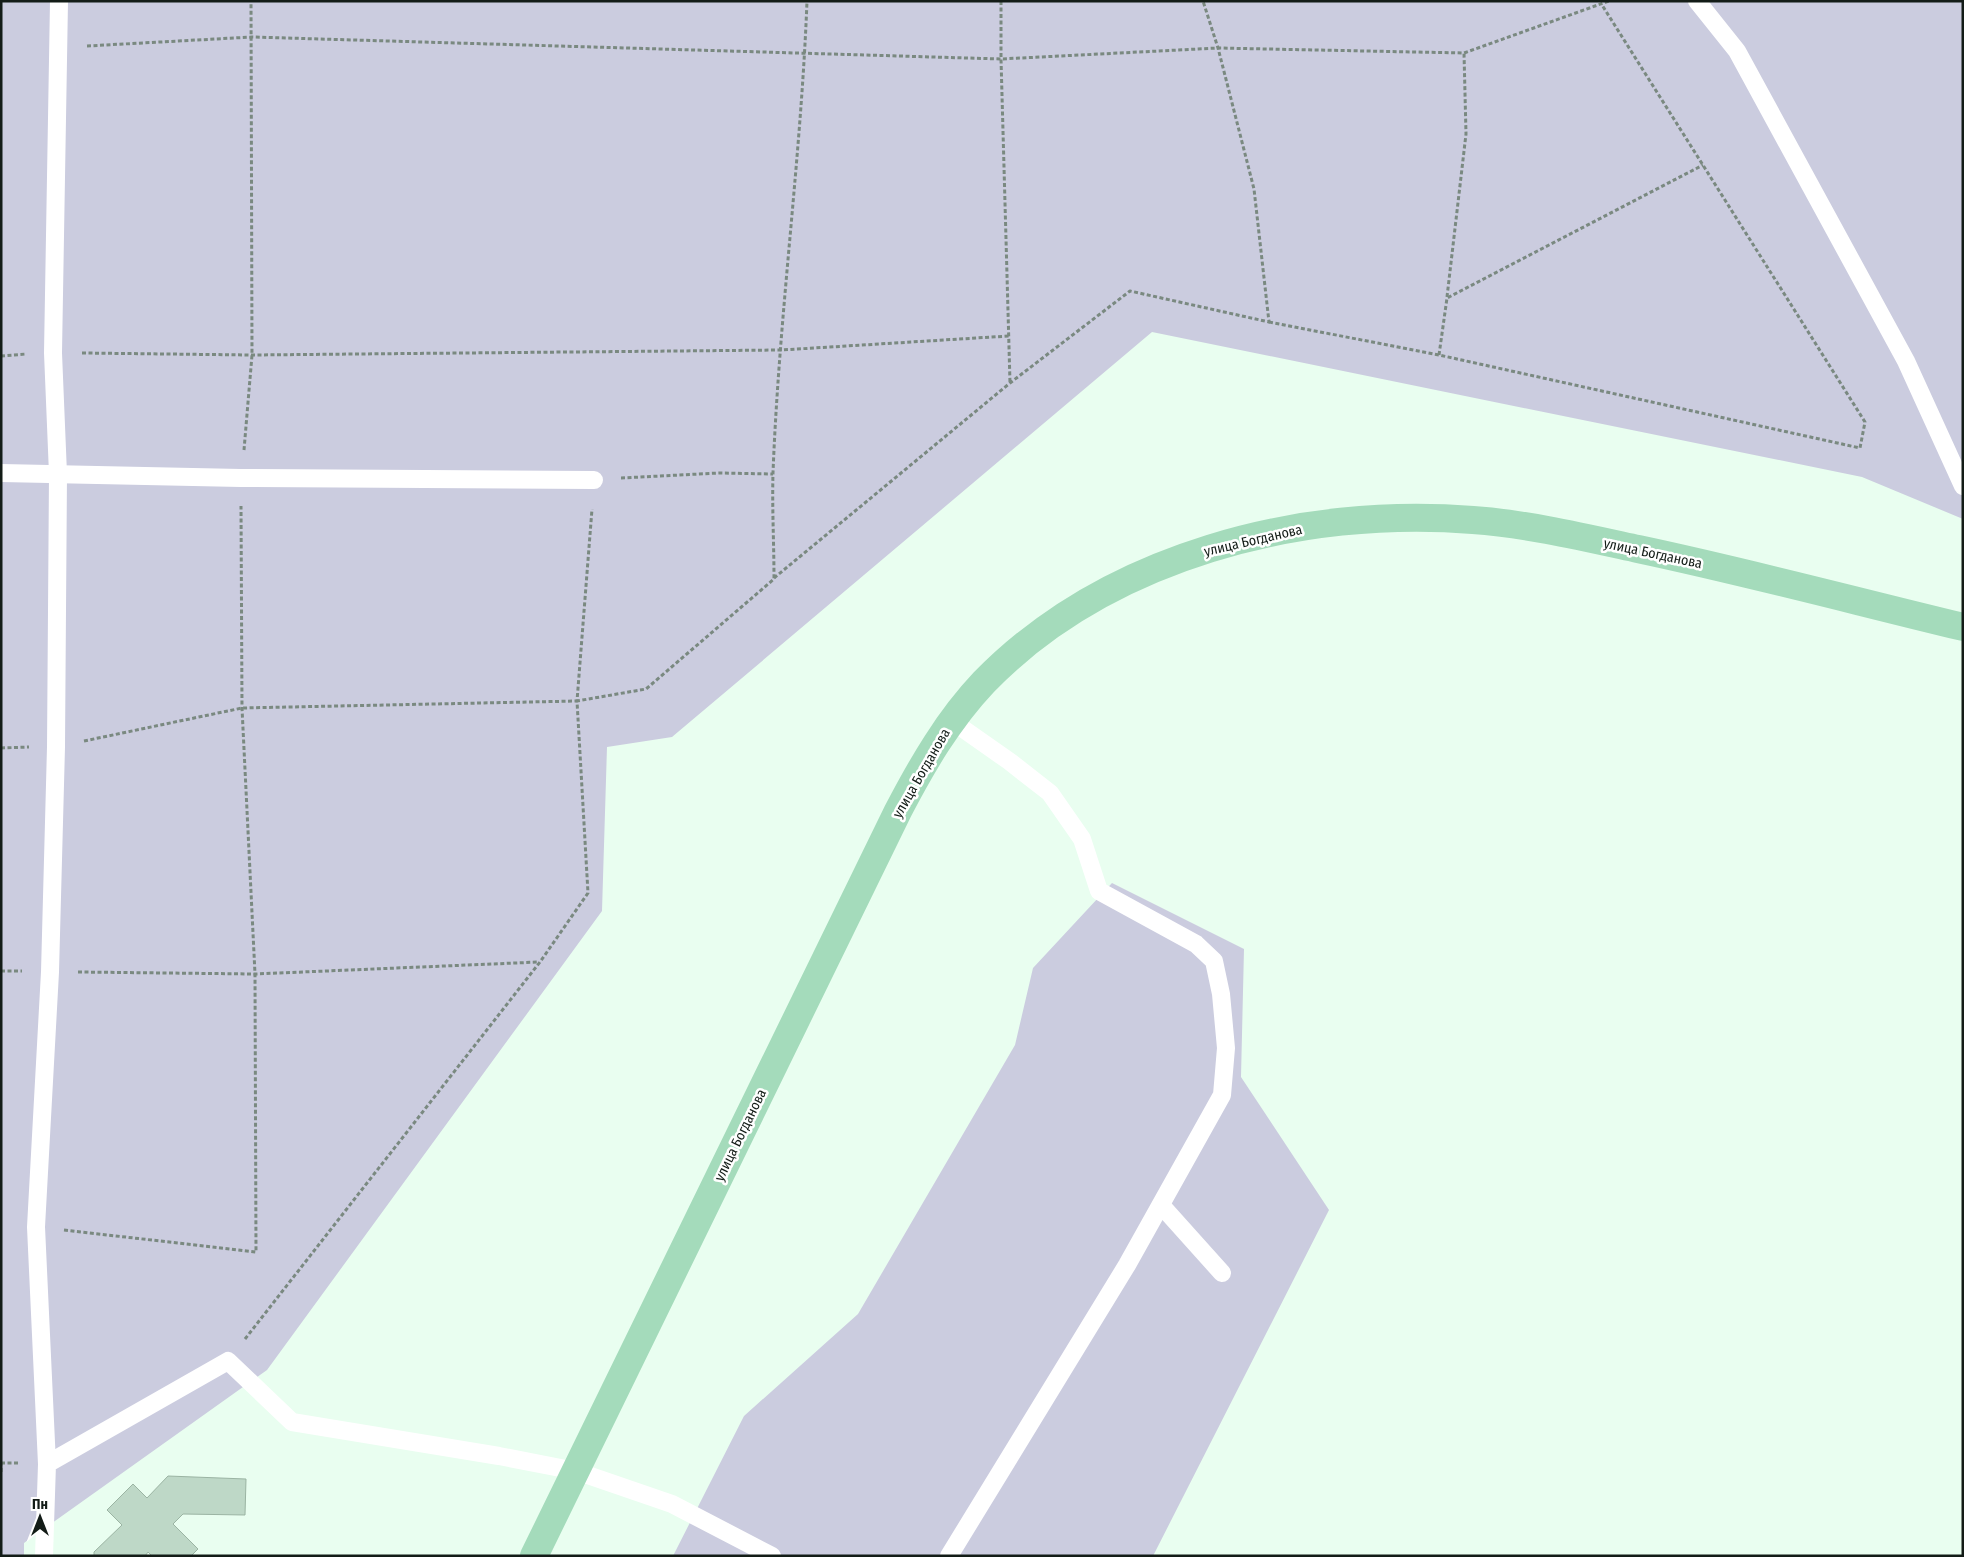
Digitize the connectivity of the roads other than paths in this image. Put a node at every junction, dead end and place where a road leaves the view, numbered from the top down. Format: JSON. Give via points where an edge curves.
{"nodes":[{"id":1,"x":59,"y":1,"type":"edge"},
{"id":2,"x":1697,"y":1,"type":"edge"},
{"id":3,"x":1,"y":473,"type":"edge"},
{"id":4,"x":58,"y":474,"type":"junction"},
{"id":5,"x":594,"y":480,"type":"road end"},
{"id":6,"x":1963,"y":486,"type":"edge"},
{"id":7,"x":1963,"y":627,"type":"edge"},
{"id":8,"x":952,"y":721,"type":"junction"},
{"id":9,"x":1161,"y":1205,"type":"junction"},
{"id":10,"x":1222,"y":1273,"type":"dead end"},
{"id":11,"x":47,"y":1464,"type":"junction"},
{"id":12,"x":576,"y":1471,"type":"junction"},
{"id":13,"x":44,"y":1556,"type":"edge"},
{"id":14,"x":534,"y":1556,"type":"edge"},
{"id":15,"x":772,"y":1556,"type":"edge"},
{"id":16,"x":950,"y":1556,"type":"edge"}],
"edges":[{"from":1,"to":4,"type":"lane","via":[[52,353]]},
{"from":2,"to":6,"type":"lane","via":[[1737,51],[1906,362]]},
{"from":3,"to":4,"type":"lane"},
{"from":4,"to":5,"type":"lane"},
{"from":4,"to":11,"type":"lane","via":[[50,972],[36,1227]]},
{"from":7,"to":8,"type":"main road","name":"улица Богданова","via":[[1693,561],[1560,533],[1474,520],[1407,518],[1328,524],[1251,538],[1188,555],[1114,586],[1062,617],[1020,648],[983,684]]},
{"from":8,"to":9,"type":"lane","via":[[1050,793],[1082,839],[1099,891],[1196,944],[1214,961],[1226,1048],[1222,1095]]},
{"from":8,"to":12,"type":"main road","name":"улица Богданова","via":[[925,760],[898,811]]},
{"from":9,"to":10,"type":"lane"},
{"from":9,"to":16,"type":"lane"},
{"from":11,"to":12,"type":"lane","via":[[228,1361],[292,1422]]},
{"from":11,"to":13,"type":"lane"},
{"from":12,"to":14,"type":"main road","name":"улица Богданова"},
{"from":12,"to":15,"type":"lane","via":[[672,1504]]}]}
